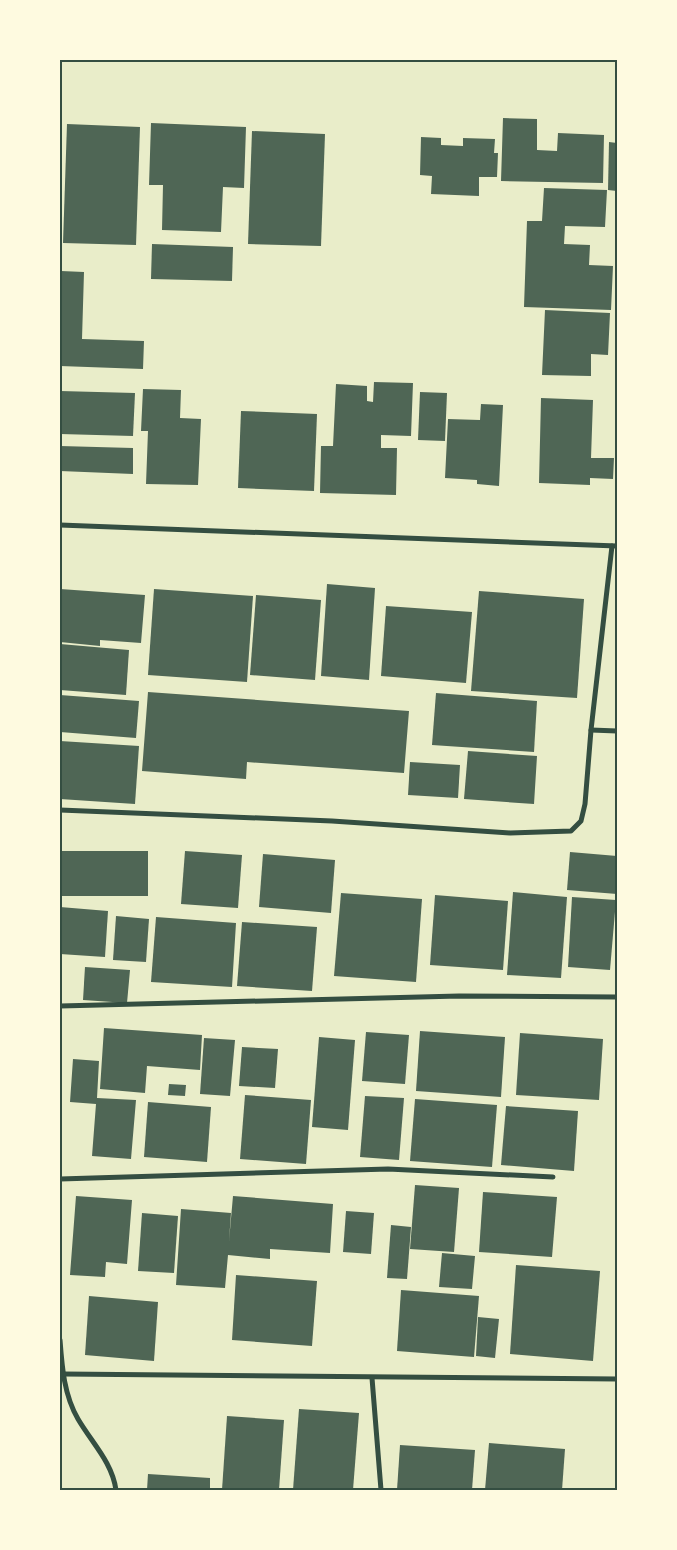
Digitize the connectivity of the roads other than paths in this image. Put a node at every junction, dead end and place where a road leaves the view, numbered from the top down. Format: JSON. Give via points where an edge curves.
{"nodes":[{"id":1,"x":60,"y":525,"type":"edge"},
{"id":2,"x":615,"y":546,"type":"edge"},
{"id":3,"x":591,"y":730,"type":"junction"},
{"id":4,"x":617,"y":731,"type":"edge"},
{"id":5,"x":60,"y":810,"type":"edge"},
{"id":6,"x":617,"y":997,"type":"edge"},
{"id":7,"x":60,"y":1005,"type":"edge"},
{"id":8,"x":60,"y":1014,"type":"edge"},
{"id":9,"x":553,"y":1177,"type":"dead end"},
{"id":10,"x":60,"y":1179,"type":"edge"},
{"id":11,"x":60,"y":1340,"type":"edge"},
{"id":12,"x":63,"y":1374,"type":"junction"},
{"id":13,"x":372,"y":1378,"type":"junction"},
{"id":14,"x":617,"y":1379,"type":"edge"},
{"id":15,"x":116,"y":1490,"type":"edge"},
{"id":16,"x":381,"y":1490,"type":"edge"}],
"edges":[{"from":1,"to":2,"type":"street"},
{"from":2,"to":3,"type":"street"},
{"from":3,"to":4,"type":"street"},
{"from":3,"to":5,"type":"street","via":[[581,821],[566,832],[490,832],[332,821]]},
{"from":6,"to":7,"type":"street","via":[[459,996]]},
{"from":7,"to":8,"type":"street"},
{"from":9,"to":10,"type":"street","via":[[388,1169]]},
{"from":11,"to":12,"type":"street"},
{"from":12,"to":13,"type":"street"},
{"from":12,"to":15,"type":"street","via":[[69,1401],[112,1470]]},
{"from":13,"to":14,"type":"street"},
{"from":13,"to":16,"type":"street"}]}
